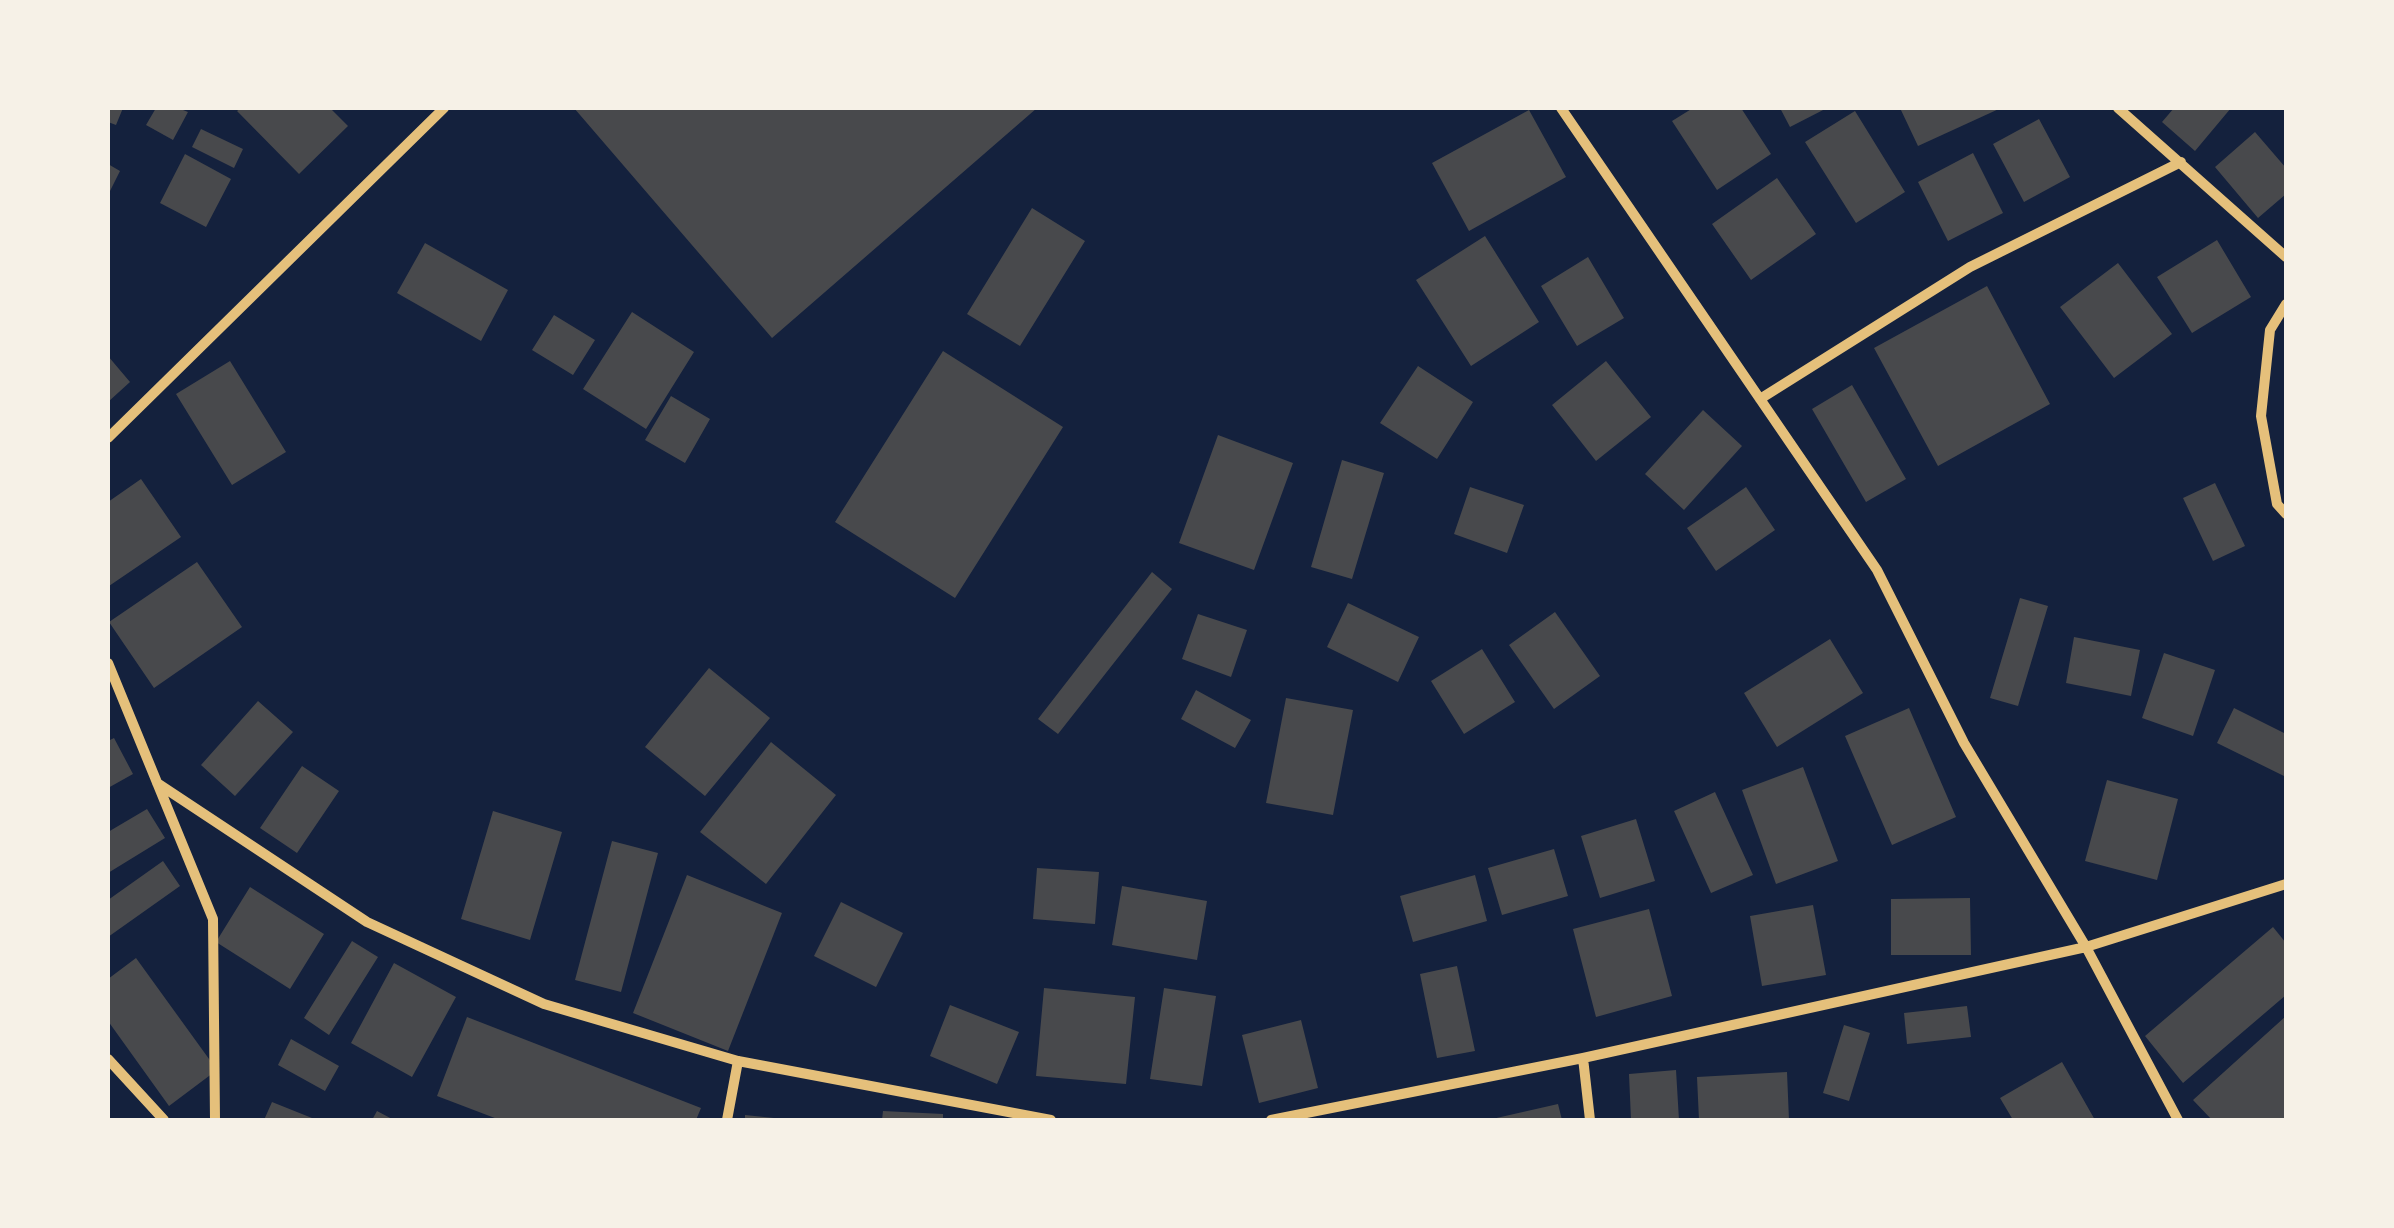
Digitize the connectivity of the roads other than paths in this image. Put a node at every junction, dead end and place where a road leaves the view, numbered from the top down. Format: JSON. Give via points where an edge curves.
{"nodes":[{"id":1,"x":444,"y":108,"type":"edge"},
{"id":2,"x":1561,"y":108,"type":"edge"},
{"id":3,"x":2118,"y":108,"type":"edge"},
{"id":4,"x":2181,"y":162,"type":"junction"},
{"id":5,"x":2286,"y":257,"type":"edge"},
{"id":6,"x":2286,"y":304,"type":"edge"},
{"id":7,"x":1760,"y":400,"type":"junction"},
{"id":8,"x":108,"y":438,"type":"edge"},
{"id":9,"x":2282,"y":503,"type":"edge"},
{"id":10,"x":2286,"y":514,"type":"edge"},
{"id":11,"x":108,"y":663,"type":"edge"},
{"id":12,"x":157,"y":783,"type":"junction"},
{"id":13,"x":2286,"y":884,"type":"edge"},
{"id":14,"x":2086,"y":947,"type":"junction"},
{"id":15,"x":1584,"y":1058,"type":"junction"},
{"id":16,"x":108,"y":1059,"type":"edge"},
{"id":17,"x":738,"y":1061,"type":"junction"},
{"id":18,"x":164,"y":1120,"type":"edge"},
{"id":19,"x":215,"y":1120,"type":"edge"},
{"id":20,"x":726,"y":1120,"type":"edge"},
{"id":21,"x":1050,"y":1120,"type":"edge"},
{"id":22,"x":1270,"y":1120,"type":"edge"},
{"id":23,"x":1590,"y":1120,"type":"edge"},
{"id":24,"x":2178,"y":1120,"type":"edge"}],
"edges":[{"from":1,"to":8,"type":"street"},
{"from":2,"to":7,"type":"street"},
{"from":3,"to":4,"type":"street"},
{"from":4,"to":5,"type":"street"},
{"from":4,"to":7,"type":"street","via":[[1970,267]]},
{"from":6,"to":9,"type":"street","via":[[2270,330],[2261,416]]},
{"from":7,"to":14,"type":"street","via":[[1876,570],[1964,743]]},
{"from":9,"to":10,"type":"street"},
{"from":11,"to":12,"type":"street"},
{"from":12,"to":17,"type":"street","via":[[367,922],[544,1004]]},
{"from":12,"to":19,"type":"street","via":[[213,919]]},
{"from":13,"to":14,"type":"street"},
{"from":14,"to":15,"type":"street"},
{"from":14,"to":24,"type":"street"},
{"from":15,"to":22,"type":"street"},
{"from":15,"to":23,"type":"street"},
{"from":16,"to":18,"type":"street"},
{"from":17,"to":20,"type":"street"},
{"from":17,"to":21,"type":"street"}]}
